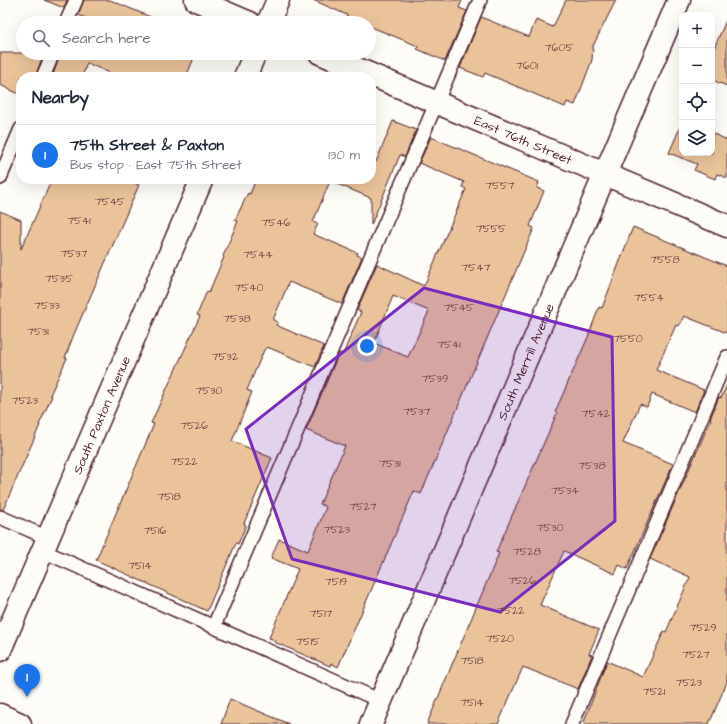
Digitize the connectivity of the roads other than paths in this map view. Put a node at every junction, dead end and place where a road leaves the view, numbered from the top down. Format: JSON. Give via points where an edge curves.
{"nodes":[{"id":1,"x":76,"y":0,"type":"edge"},
{"id":2,"x":196,"y":0,"type":"edge"},
{"id":3,"x":278,"y":0,"type":"edge"},
{"id":4,"x":480,"y":0,"type":"edge"},
{"id":5,"x":679,"y":0,"type":"edge"},
{"id":6,"x":69,"y":16,"type":"edge"},
{"id":7,"x":234,"y":16,"type":"edge"},
{"id":8,"x":271,"y":16,"type":"edge"},
{"id":9,"x":50,"y":60,"type":"edge"},
{"id":10,"x":252,"y":60,"type":"edge"},
{"id":11,"x":336,"y":60,"type":"edge"},
{"id":12,"x":45,"y":72,"type":"edge"},
{"id":13,"x":247,"y":72,"type":"edge"},
{"id":14,"x":364,"y":72,"type":"edge"},
{"id":15,"x":376,"y":77,"type":"edge"},
{"id":16,"x":436,"y":103,"type":"junction"},
{"id":17,"x":16,"y":141,"type":"edge"},
{"id":18,"x":605,"y":174,"type":"junction"},
{"id":19,"x":0,"y":178,"type":"edge"},
{"id":20,"x":200,"y":184,"type":"edge"},
{"id":21,"x":727,"y":226,"type":"edge"},
{"id":22,"x":727,"y":357,"type":"edge"},
{"id":23,"x":0,"y":517,"type":"edge"},
{"id":24,"x":46,"y":544,"type":"junction"},
{"id":25,"x":214,"y":626,"type":"junction"},
{"id":26,"x":0,"y":650,"type":"edge"},
{"id":27,"x":381,"y":701,"type":"junction"},
{"id":28,"x":0,"y":715,"type":"edge"},
{"id":29,"x":20,"y":724,"type":"edge"},
{"id":30,"x":372,"y":724,"type":"edge"},
{"id":31,"x":572,"y":724,"type":"edge"}],
"edges":[{"from":1,"to":6,"type":"lane"},
{"from":2,"to":7,"type":"street"},
{"from":3,"to":8,"type":"street"},
{"from":4,"to":16,"type":"lane"},
{"from":5,"to":18,"type":"street","name":"South Merrill Avenue"},
{"from":9,"to":12,"type":"lane"},
{"from":10,"to":13,"type":"street"},
{"from":11,"to":14,"type":"street","name":"East 76th Street"},
{"from":15,"to":16,"type":"street","name":"East 76th Street"},
{"from":16,"to":18,"type":"street","name":"East 76th Street"},
{"from":16,"to":25,"type":"lane"},
{"from":17,"to":19,"type":"lane"},
{"from":18,"to":21,"type":"street","name":"East 76th Street"},
{"from":18,"to":27,"type":"street","name":"South Merrill Avenue"},
{"from":20,"to":24,"type":"street","name":"South Paxton Avenue"},
{"from":22,"to":31,"type":"lane"},
{"from":23,"to":24,"type":"lane"},
{"from":24,"to":25,"type":"lane"},
{"from":24,"to":26,"type":"street","name":"South Paxton Avenue"},
{"from":25,"to":27,"type":"lane"},
{"from":27,"to":30,"type":"street","name":"South Merrill Avenue"},
{"from":28,"to":29,"type":"street"}]}
